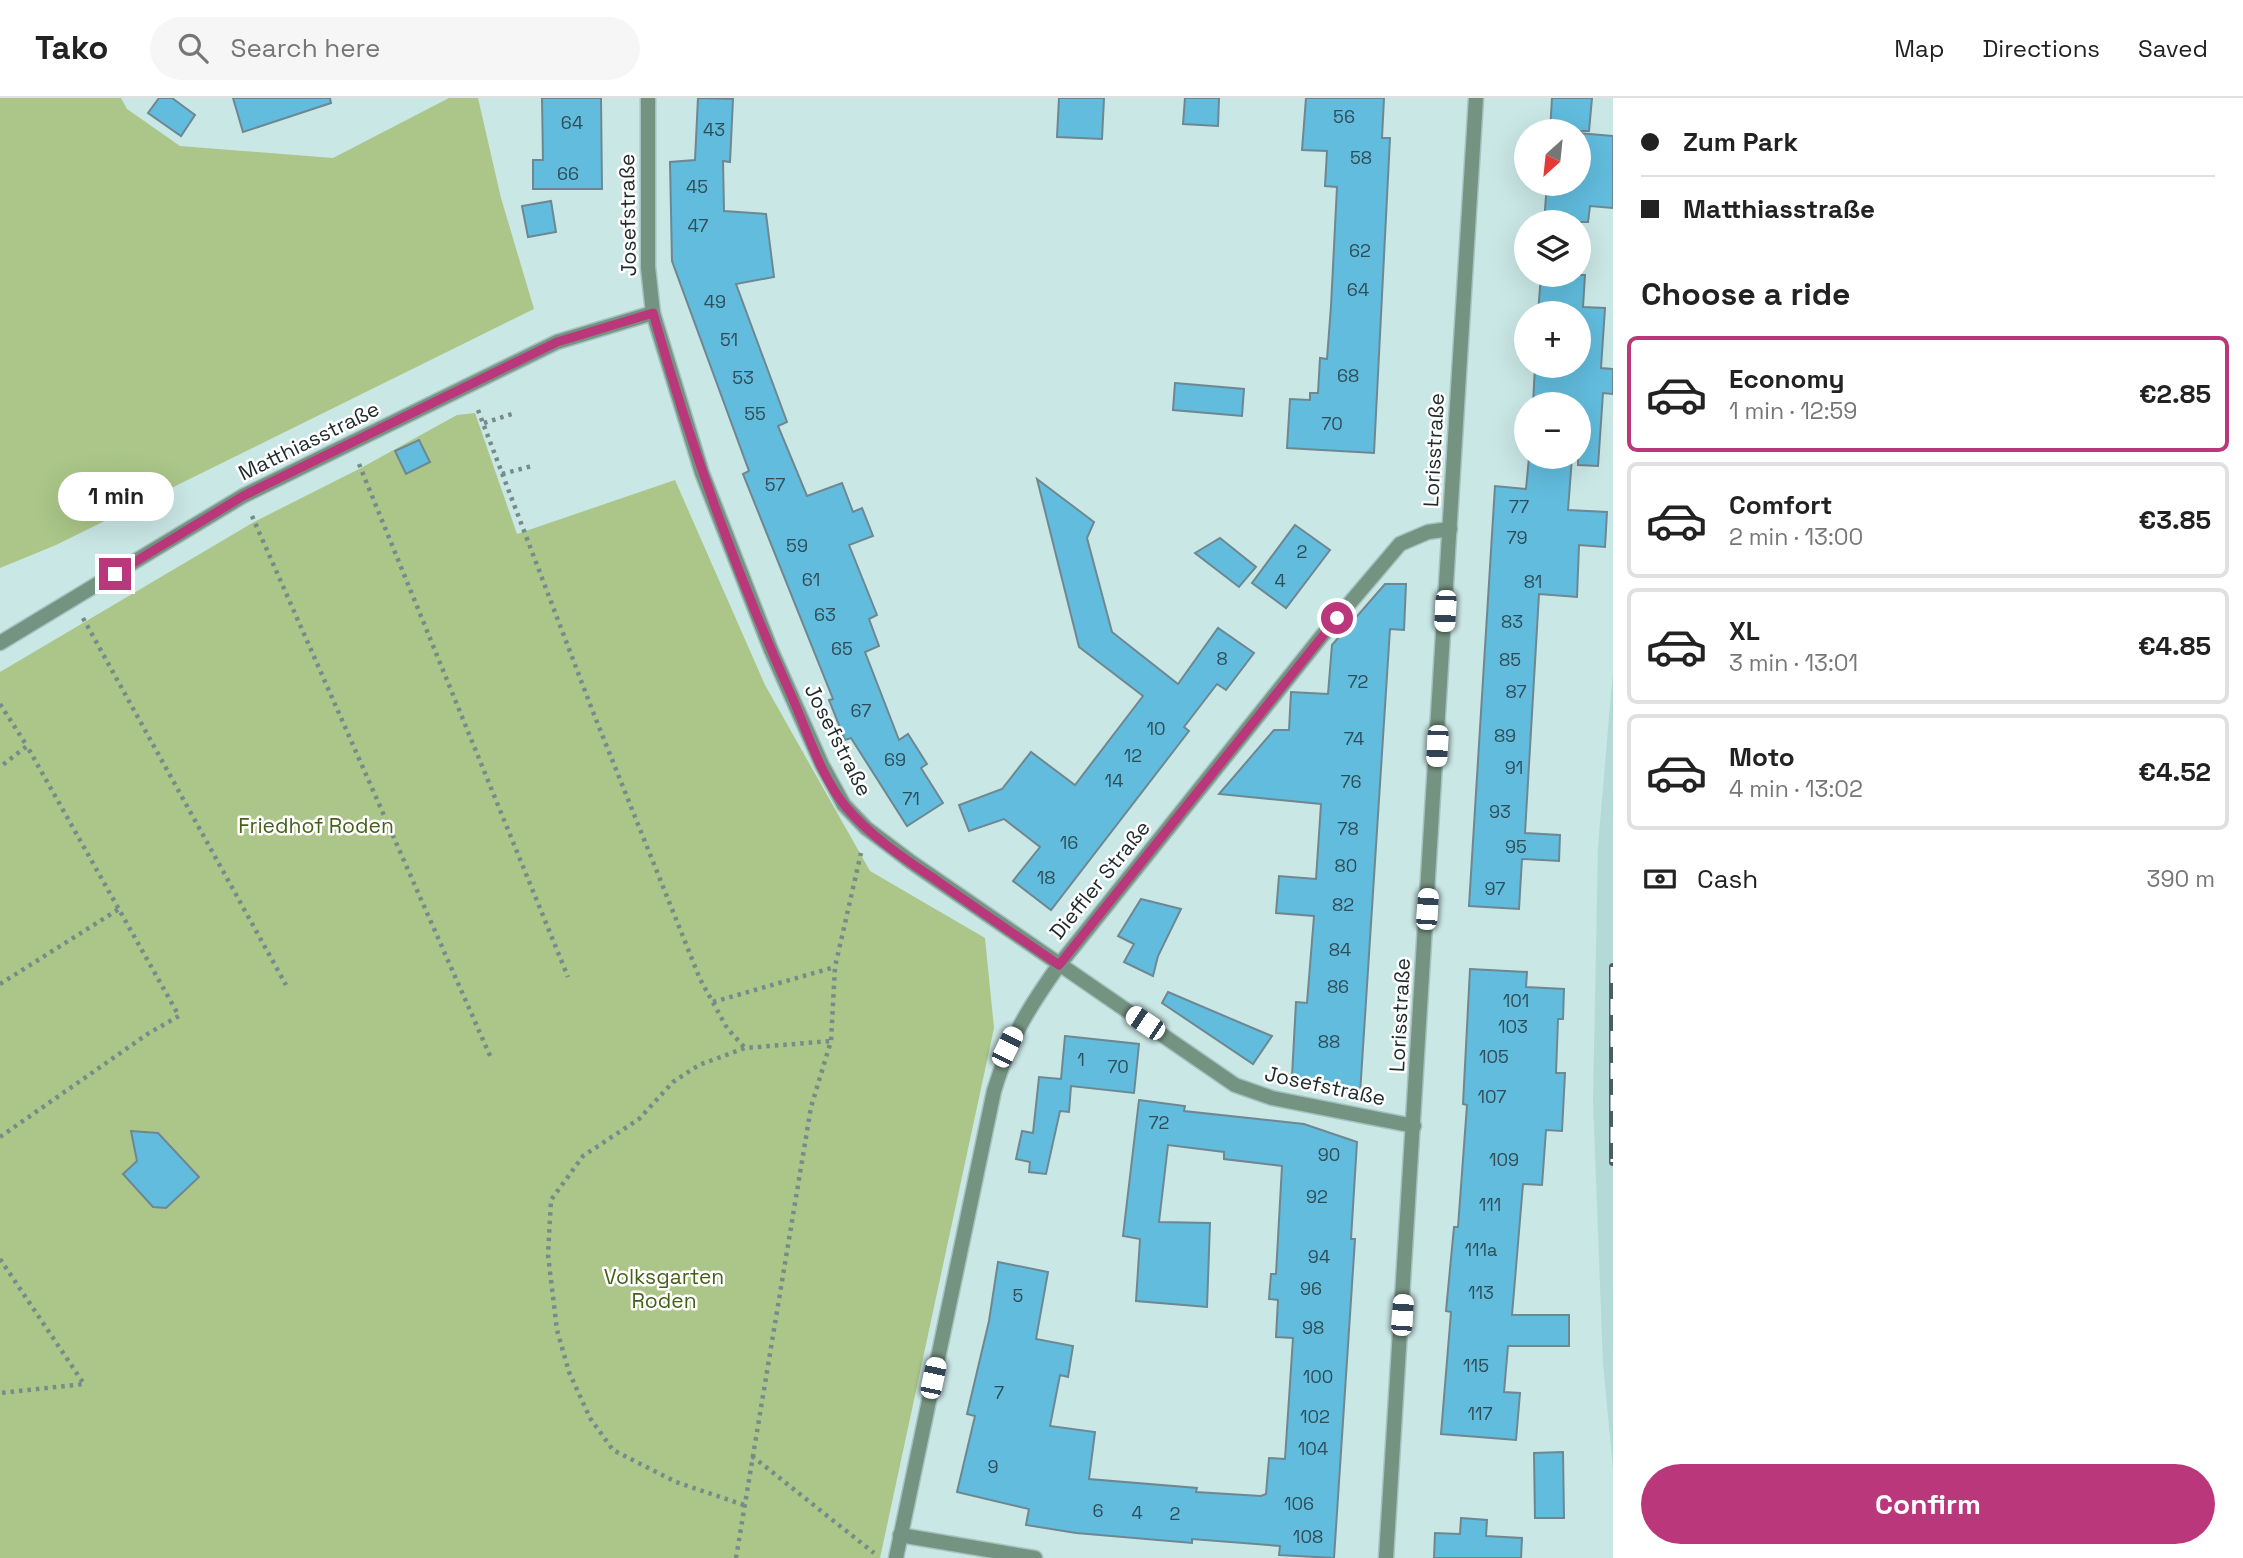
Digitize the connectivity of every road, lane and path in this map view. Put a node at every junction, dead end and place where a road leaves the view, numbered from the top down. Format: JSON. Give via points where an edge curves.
{"nodes":[{"id":1,"x":648,"y":98,"type":"edge"},
{"id":2,"x":1476,"y":98,"type":"edge"},
{"id":3,"x":653,"y":313,"type":"junction"},
{"id":4,"x":512,"y":414,"type":"dead end"},
{"id":5,"x":350,"y":445,"type":"junction"},
{"id":6,"x":532,"y":466,"type":"dead end"},
{"id":7,"x":502,"y":474,"type":"junction"},
{"id":8,"x":243,"y":496,"type":"junction"},
{"id":9,"x":1450,"y":529,"type":"junction"},
{"id":10,"x":72,"y":600,"type":"junction"},
{"id":11,"x":0,"y":643,"type":"edge"},
{"id":12,"x":0,"y":704,"type":"edge"},
{"id":13,"x":27,"y":746,"type":"junction"},
{"id":14,"x":0,"y":766,"type":"edge"},
{"id":15,"x":866,"y":828,"type":"junction"},
{"id":16,"x":119,"y":909,"type":"junction"},
{"id":17,"x":1059,"y":965,"type":"junction"},
{"id":18,"x":835,"y":967,"type":"junction"},
{"id":19,"x":568,"y":977,"type":"dead end"},
{"id":20,"x":0,"y":984,"type":"edge"},
{"id":21,"x":286,"y":985,"type":"dead end"},
{"id":22,"x":713,"y":1002,"type":"junction"},
{"id":23,"x":831,"y":1041,"type":"junction"},
{"id":24,"x":746,"y":1048,"type":"junction"},
{"id":25,"x":491,"y":1059,"type":"dead end"},
{"id":26,"x":1414,"y":1126,"type":"junction"},
{"id":27,"x":0,"y":1137,"type":"edge"},
{"id":28,"x":0,"y":1259,"type":"edge"},
{"id":29,"x":0,"y":1393,"type":"edge"},
{"id":30,"x":751,"y":1456,"type":"junction"},
{"id":31,"x":744,"y":1504,"type":"junction"},
{"id":32,"x":900,"y":1535,"type":"junction"},
{"id":33,"x":736,"y":1558,"type":"edge"},
{"id":34,"x":879,"y":1558,"type":"edge"},
{"id":35,"x":895,"y":1558,"type":"edge"},
{"id":36,"x":1035,"y":1558,"type":"edge"},
{"id":37,"x":1386,"y":1558,"type":"edge"}],
"edges":[{"from":1,"to":3,"type":"street","name":"Josefstraße","via":[[648,267]]},
{"from":2,"to":9,"type":"street","name":"Lorisstraße"},
{"from":3,"to":5,"type":"street","name":"Matthiasstraße","via":[[557,342]]},
{"from":3,"to":15,"type":"street","name":"Josefstraße","via":[[702,473],[771,650],[822,765],[844,805]]},
{"from":4,"to":7,"type":"path","via":[[484,422]]},
{"from":5,"to":8,"type":"street","name":"Matthiasstraße"},
{"from":5,"to":19,"type":"path"},
{"from":6,"to":7,"type":"path"},
{"from":7,"to":22,"type":"path","via":[[660,882]]},
{"from":8,"to":10,"type":"street","name":"Matthiasstraße"},
{"from":8,"to":25,"type":"path"},
{"from":9,"to":17,"type":"street","name":"Dieffler Straße","via":[[1400,544]]},
{"from":9,"to":26,"type":"street","name":"Lorisstraße"},
{"from":10,"to":11,"type":"street","name":"Matthiasstraße"},
{"from":10,"to":21,"type":"path"},
{"from":12,"to":13,"type":"path"},
{"from":13,"to":14,"type":"path"},
{"from":13,"to":16,"type":"path"},
{"from":15,"to":17,"type":"street","name":"Josefstraße"},
{"from":15,"to":18,"type":"path"},
{"from":16,"to":20,"type":"path"},
{"from":16,"to":27,"type":"path","via":[[179,1016]]},
{"from":17,"to":26,"type":"street","name":"Josefstraße","via":[[1235,1084],[1272,1098]]},
{"from":17,"to":32,"type":"street","name":"Dieffler Straße","via":[[1020,1021],[994,1091]]},
{"from":18,"to":22,"type":"path"},
{"from":18,"to":23,"type":"path"},
{"from":22,"to":24,"type":"path","via":[[727,1028]]},
{"from":23,"to":24,"type":"path"},
{"from":23,"to":30,"type":"path","via":[[811,1107]]},
{"from":24,"to":31,"type":"path","via":[[699,1065],[673,1083],[639,1119],[583,1156],[551,1200],[548,1255],[557,1330],[569,1372],[590,1418],[613,1450],[676,1482]]},
{"from":26,"to":37,"type":"street","name":"Lorisstraße"},
{"from":28,"to":29,"type":"path","via":[[84,1384]]},
{"from":30,"to":31,"type":"path"},
{"from":30,"to":34,"type":"path"},
{"from":31,"to":33,"type":"path"},
{"from":32,"to":35,"type":"street","name":"Dieffler Straße"},
{"from":32,"to":36,"type":"street"}]}
